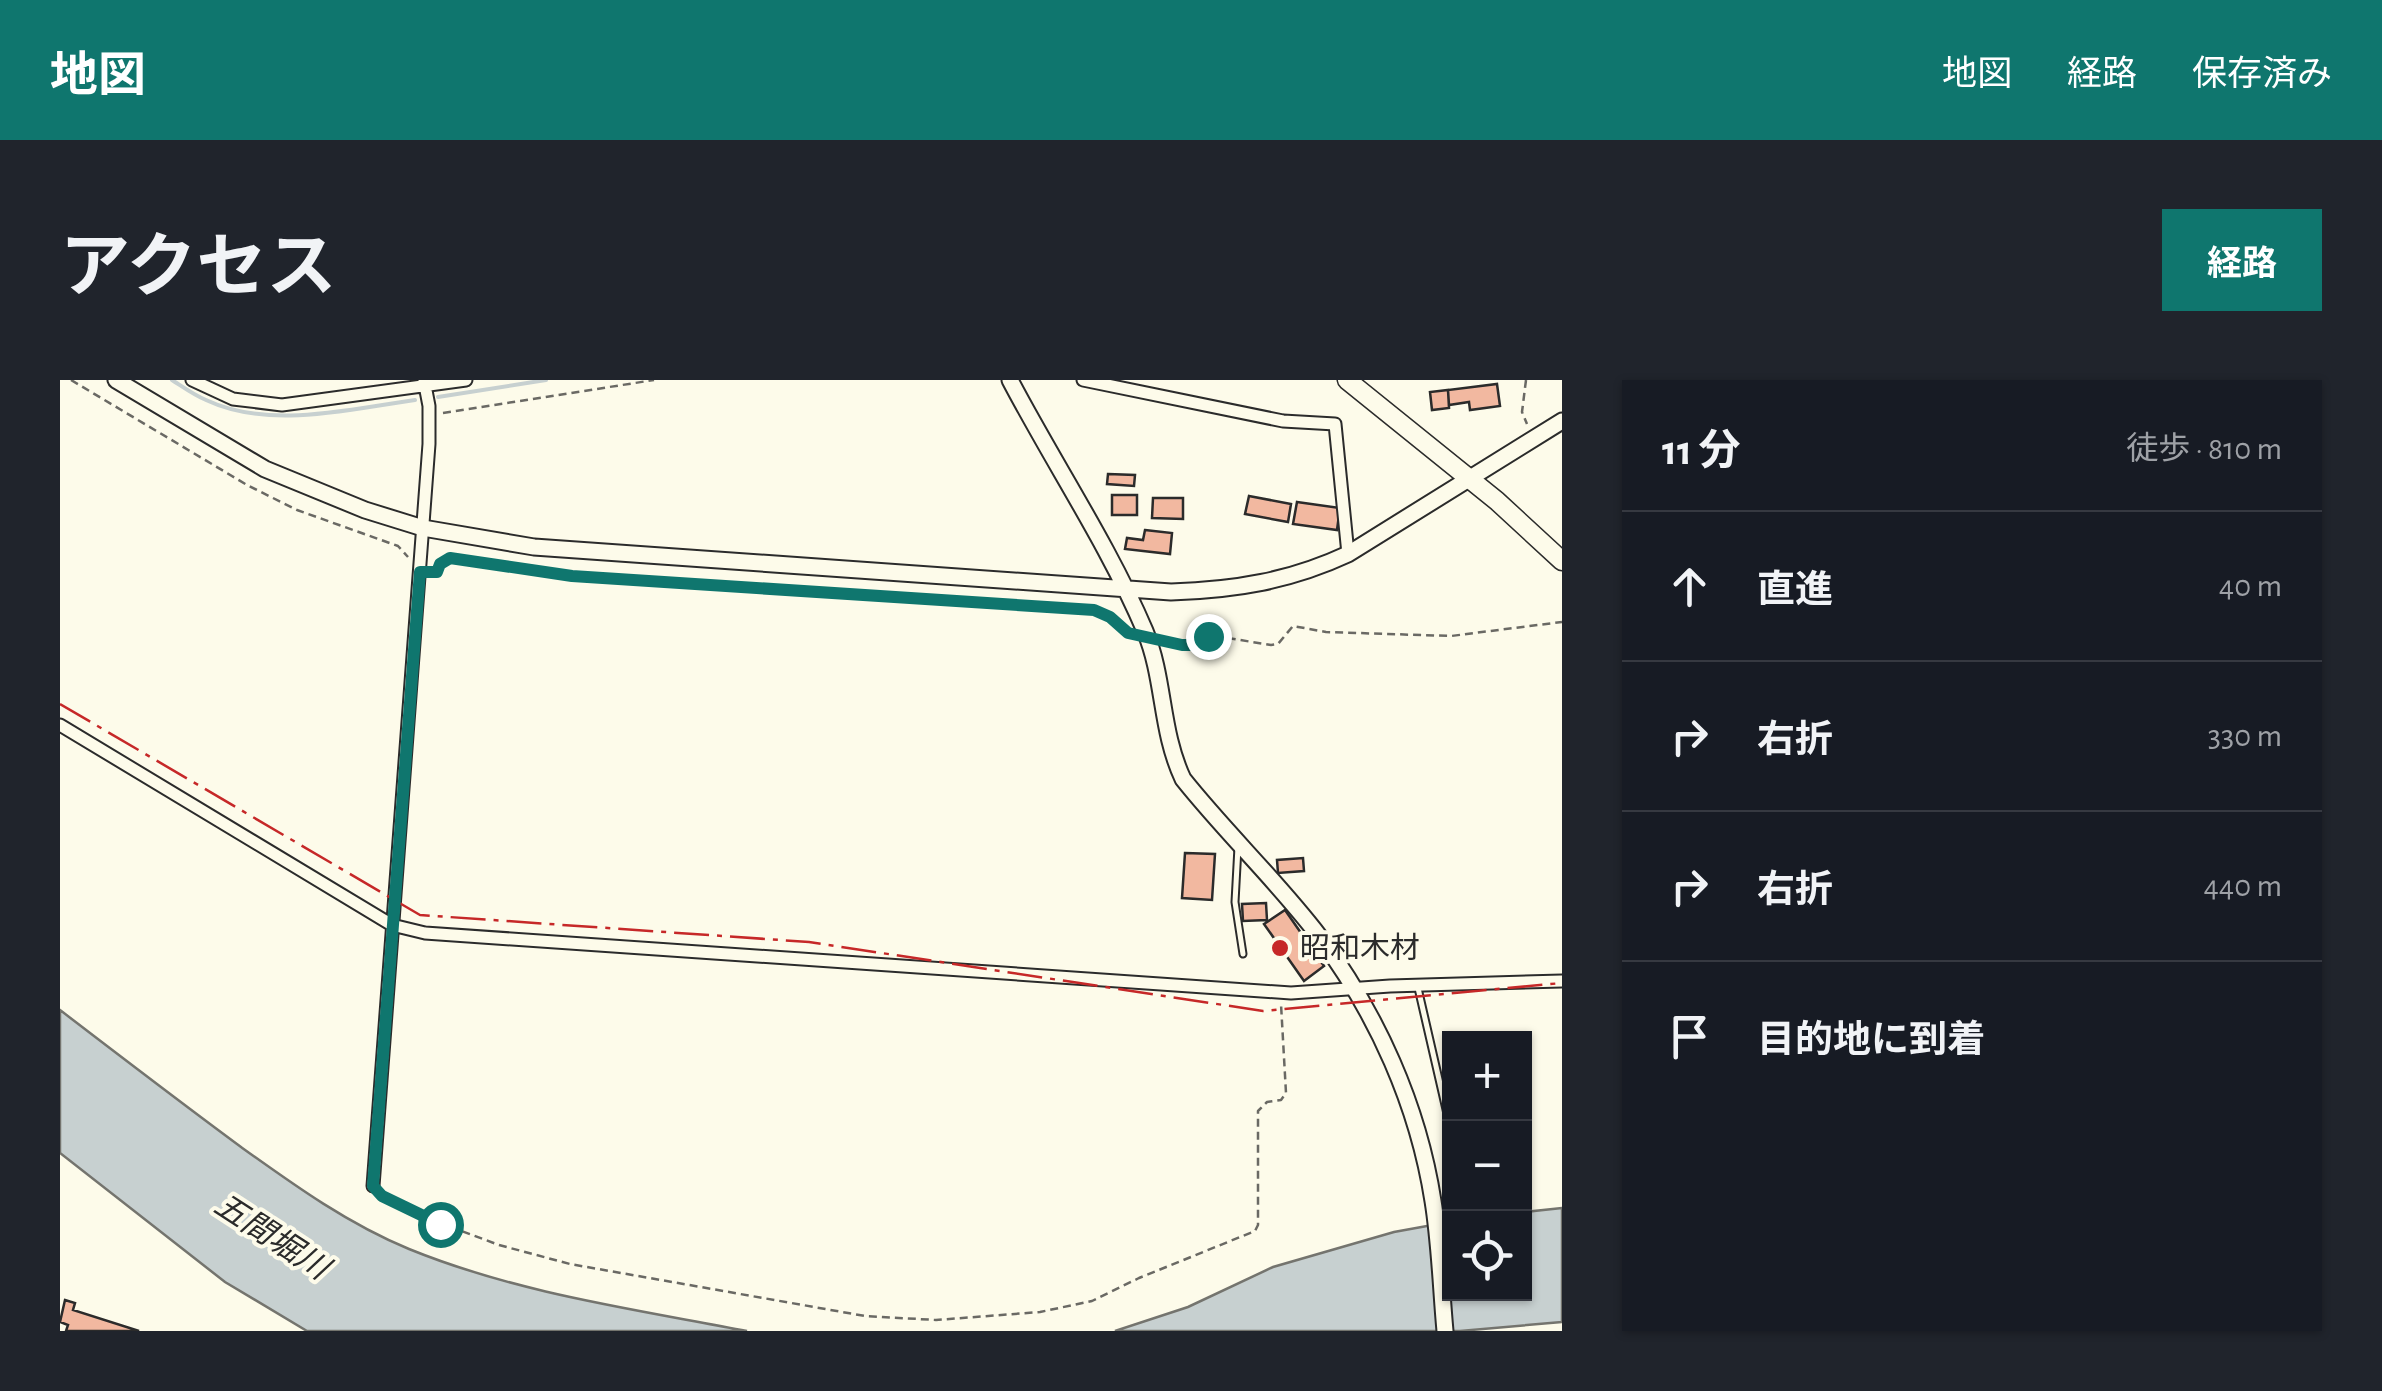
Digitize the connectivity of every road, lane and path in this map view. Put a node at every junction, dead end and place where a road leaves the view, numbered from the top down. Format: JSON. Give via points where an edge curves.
{"nodes":[{"id":1,"x":71,"y":380,"type":"edge"},
{"id":2,"x":116,"y":380,"type":"edge"},
{"id":3,"x":192,"y":380,"type":"edge"},
{"id":4,"x":466,"y":380,"type":"edge"},
{"id":5,"x":654,"y":380,"type":"edge"},
{"id":6,"x":1010,"y":380,"type":"edge"},
{"id":7,"x":1084,"y":380,"type":"edge"},
{"id":8,"x":1347,"y":380,"type":"edge"},
{"id":9,"x":1526,"y":380,"type":"edge"},
{"id":10,"x":424,"y":383,"type":"edge"},
{"id":11,"x":429,"y":416,"type":"junction"},
{"id":12,"x":1562,"y":421,"type":"edge"},
{"id":13,"x":1534,"y":439,"type":"junction"},
{"id":14,"x":1471,"y":481,"type":"junction"},
{"id":15,"x":423,"y":528,"type":"junction"},
{"id":16,"x":1348,"y":554,"type":"junction"},
{"id":17,"x":1562,"y":562,"type":"edge"},
{"id":18,"x":420,"y":572,"type":"junction"},
{"id":19,"x":1126,"y":590,"type":"junction"},
{"id":20,"x":1562,"y":622,"type":"edge"},
{"id":21,"x":1147,"y":636,"type":"junction"},
{"id":22,"x":60,"y":725,"type":"edge"},
{"id":23,"x":1238,"y":844,"type":"junction"},
{"id":24,"x":392,"y":925,"type":"junction"},
{"id":25,"x":1242,"y":954,"type":"dead end"},
{"id":26,"x":1562,"y":981,"type":"edge"},
{"id":27,"x":1418,"y":985,"type":"junction"},
{"id":28,"x":1352,"y":988,"type":"junction"},
{"id":29,"x":1280,"y":992,"type":"junction"},
{"id":30,"x":1449,"y":1121,"type":"edge"},
{"id":31,"x":373,"y":1186,"type":"joint"},
{"id":32,"x":1445,"y":1331,"type":"edge"}],
"edges":[{"from":1,"to":18,"type":"path","via":[[248,485],[398,546],[410,571]]},
{"from":2,"to":15,"type":"street","via":[[265,470]]},
{"from":3,"to":10,"type":"street","via":[[233,399],[282,405]]},
{"from":4,"to":10,"type":"street"},
{"from":5,"to":11,"type":"path"},
{"from":6,"to":19,"type":"street"},
{"from":7,"to":16,"type":"street","via":[[1283,421],[1335,424]]},
{"from":8,"to":14,"type":"main road"},
{"from":9,"to":13,"type":"path","via":[[1522,412]]},
{"from":10,"to":11,"type":"street"},
{"from":11,"to":15,"type":"street"},
{"from":12,"to":13,"type":"street"},
{"from":13,"to":14,"type":"street"},
{"from":14,"to":16,"type":"street"},
{"from":14,"to":17,"type":"main road"},
{"from":15,"to":18,"type":"street"},
{"from":15,"to":19,"type":"street","via":[[534,547]]},
{"from":16,"to":19,"type":"street","via":[[1255,586]]},
{"from":18,"to":21,"type":"path","via":[[437,572],[450,558],[572,576],[1094,610],[1121,630]]},
{"from":18,"to":24,"type":"street"},
{"from":19,"to":21,"type":"street"},
{"from":20,"to":21,"type":"path","via":[[1450,636],[1293,626],[1271,645],[1208,636],[1182,645]]},
{"from":21,"to":23,"type":"street","via":[[1183,780]]},
{"from":22,"to":24,"type":"street"},
{"from":23,"to":25,"type":"lane","via":[[1234,902]]},
{"from":23,"to":28,"type":"street","via":[[1320,937]]},
{"from":24,"to":29,"type":"street"},
{"from":24,"to":31,"type":"street"},
{"from":26,"to":27,"type":"street"},
{"from":27,"to":28,"type":"street"},
{"from":27,"to":30,"type":"lane"},
{"from":28,"to":29,"type":"street"},
{"from":28,"to":32,"type":"street","via":[[1387,1048],[1415,1118],[1434,1205]]},
{"from":29,"to":31,"type":"path","via":[[1286,1092],[1258,1111],[1255,1232],[1092,1300],[1040,1312],[936,1320],[866,1316],[570,1264],[440,1224]]}]}
